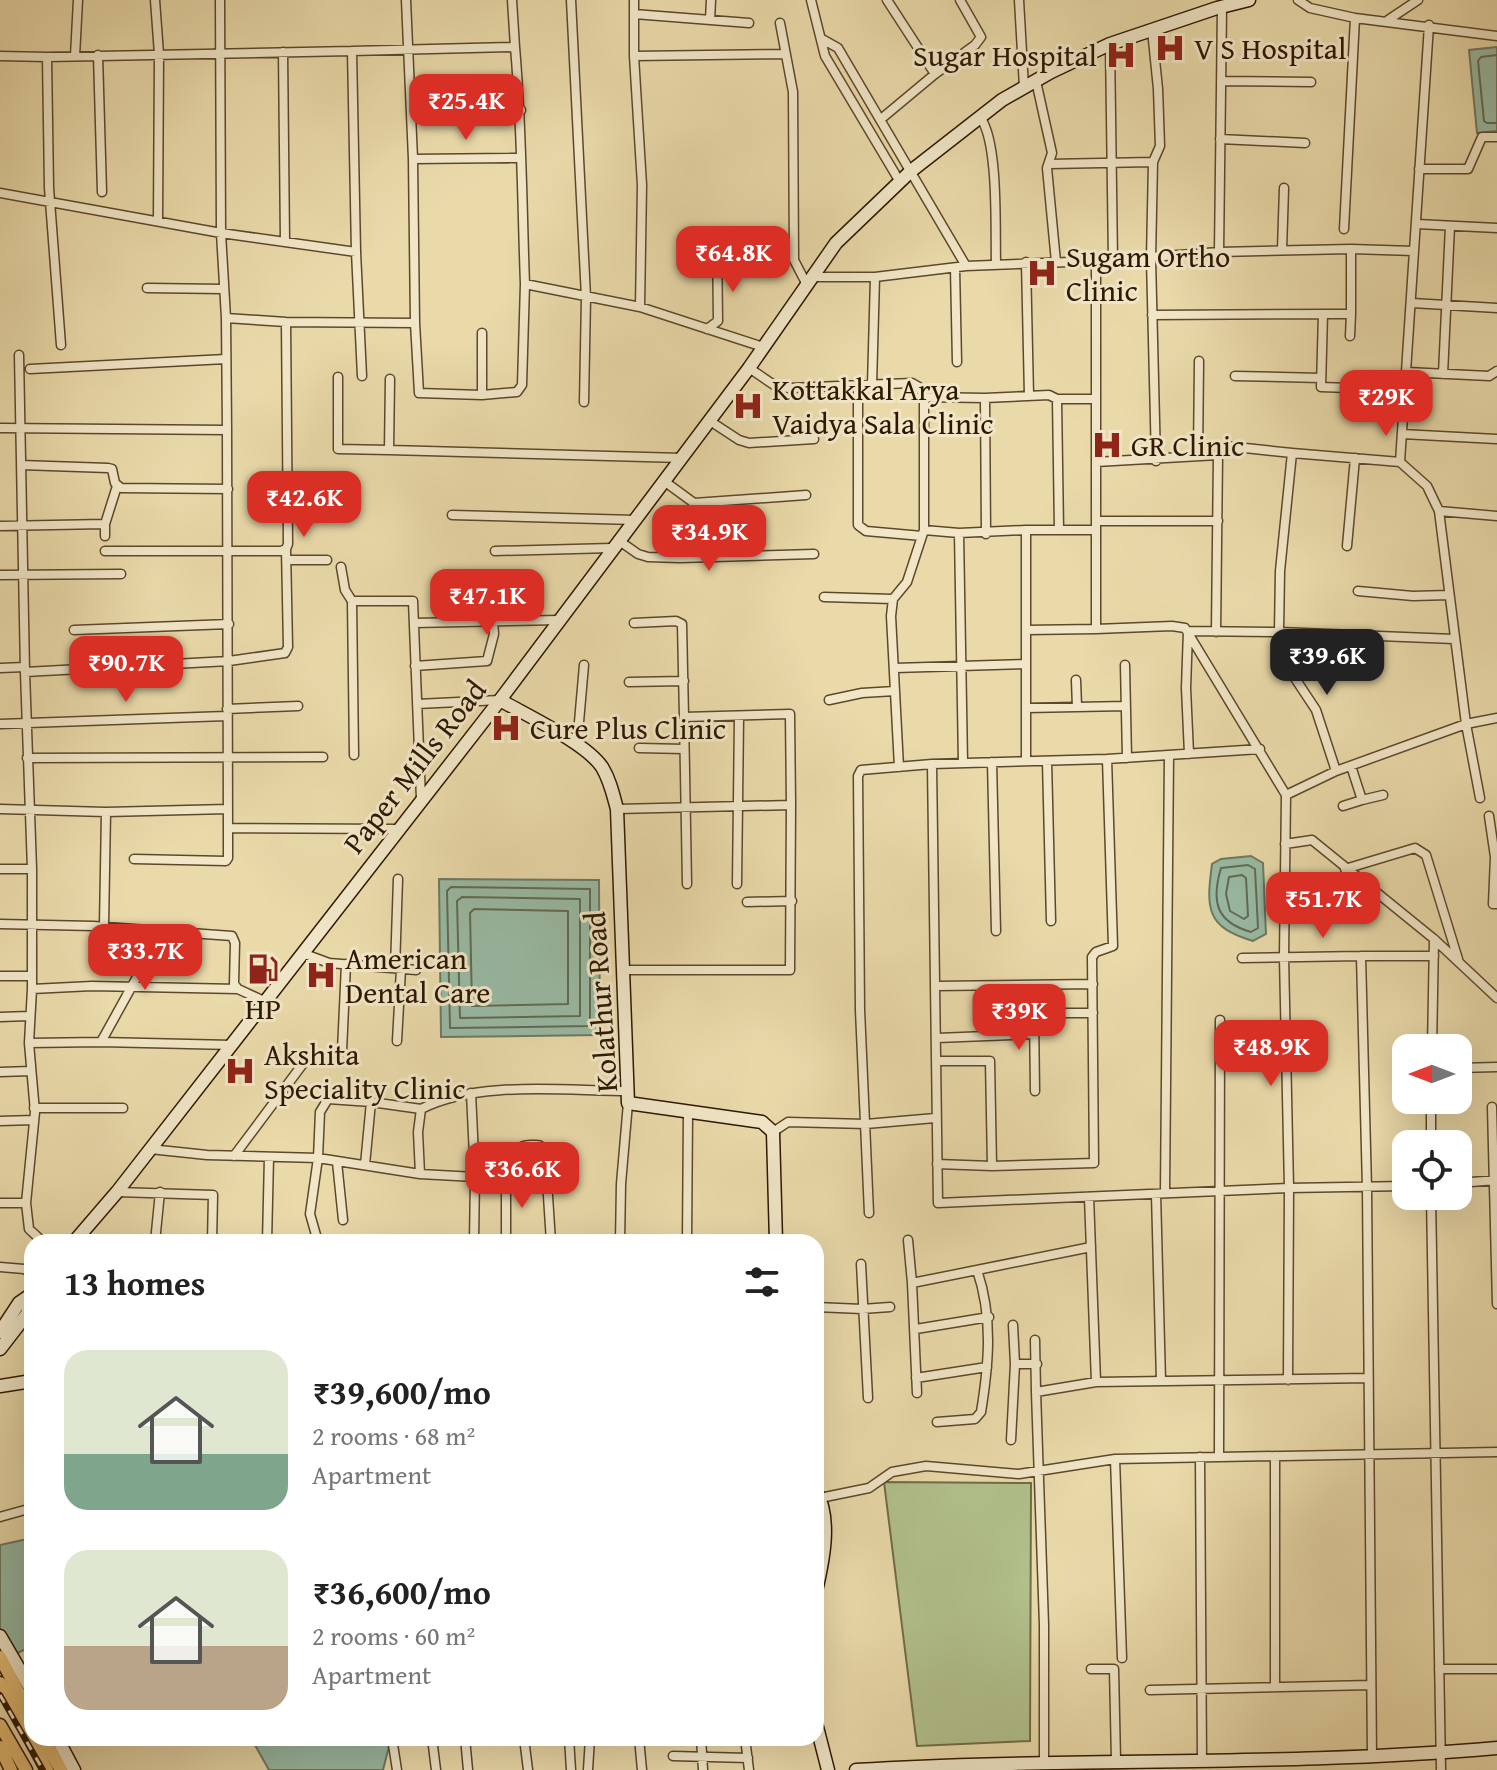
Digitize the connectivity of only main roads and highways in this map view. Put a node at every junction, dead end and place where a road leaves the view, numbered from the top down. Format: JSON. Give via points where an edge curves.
{"nodes":[{"id":1,"x":1249,"y":0,"type":"edge"},
{"id":2,"x":1218,"y":5,"type":"edge"},
{"id":3,"x":500,"y":700,"type":"junction"},
{"id":4,"x":81,"y":1234,"type":"edge"},
{"id":5,"x":776,"y":1234,"type":"edge"},
{"id":6,"x":24,"y":1300,"type":"edge"},
{"id":7,"x":24,"y":1318,"type":"edge"},
{"id":8,"x":0,"y":1332,"type":"edge"},
{"id":9,"x":0,"y":1349,"type":"edge"},
{"id":10,"x":24,"y":1382,"type":"edge"},
{"id":11,"x":0,"y":1386,"type":"edge"},
{"id":12,"x":824,"y":1522,"type":"edge"},
{"id":13,"x":824,"y":1542,"type":"edge"},
{"id":14,"x":0,"y":1636,"type":"edge"},
{"id":15,"x":0,"y":1657,"type":"edge"},
{"id":16,"x":24,"y":1677,"type":"edge"},
{"id":17,"x":0,"y":1683,"type":"edge"},
{"id":18,"x":24,"y":1703,"type":"edge"},
{"id":19,"x":0,"y":1725,"type":"edge"},
{"id":20,"x":24,"y":1727,"type":"edge"},
{"id":21,"x":34,"y":1746,"type":"edge"},
{"id":22,"x":48,"y":1746,"type":"edge"},
{"id":23,"x":61,"y":1746,"type":"edge"},
{"id":24,"x":822,"y":1746,"type":"edge"},
{"id":25,"x":0,"y":1747,"type":"edge"},
{"id":26,"x":1497,"y":1748,"type":"edge"},
{"id":27,"x":1367,"y":1762,"type":"edge"},
{"id":28,"x":1279,"y":1764,"type":"edge"},
{"id":29,"x":1034,"y":1765,"type":"edge"},
{"id":30,"x":1151,"y":1765,"type":"edge"},
{"id":31,"x":1218,"y":1765,"type":"edge"},
{"id":32,"x":958,"y":1767,"type":"edge"},
{"id":33,"x":884,"y":1769,"type":"edge"},
{"id":34,"x":11,"y":1770,"type":"edge"},
{"id":35,"x":26,"y":1770,"type":"edge"},
{"id":36,"x":47,"y":1770,"type":"edge"},
{"id":37,"x":61,"y":1770,"type":"edge"},
{"id":38,"x":74,"y":1770,"type":"edge"},
{"id":39,"x":828,"y":1770,"type":"edge"},
{"id":40,"x":856,"y":1770,"type":"edge"}],
"edges":[{"from":1,"to":2,"type":"main road","name":"Paper Mills Road"},
{"from":2,"to":3,"type":"main road","name":"Paper Mills Road","via":[[1110,44],[1030,84],[911,171],[836,243]]},
{"from":3,"to":4,"type":"main road","name":"Paper Mills Road"},
{"from":3,"to":5,"type":"main road","name":"Kolathur Road","via":[[577,745],[600,763],[609,779],[617,809],[628,1097],[762,1122],[773,1132]]},
{"from":6,"to":8,"type":"main road"},
{"from":7,"to":9,"type":"main road"},
{"from":10,"to":11,"type":"main road"},
{"from":12,"to":13,"type":"main road"},
{"from":14,"to":16,"type":"main road"},
{"from":15,"to":18,"type":"main road"},
{"from":17,"to":20,"type":"main road"},
{"from":19,"to":35,"type":"main road"},
{"from":21,"to":36,"type":"main road"},
{"from":22,"to":37,"type":"main road"},
{"from":23,"to":38,"type":"main road"},
{"from":24,"to":39,"type":"main road"},
{"from":25,"to":34,"type":"main road"},
{"from":26,"to":27,"type":"main road"},
{"from":27,"to":28,"type":"main road"},
{"from":28,"to":31,"type":"main road"},
{"from":29,"to":30,"type":"main road"},
{"from":29,"to":32,"type":"main road"},
{"from":30,"to":31,"type":"main road","via":[[1202,1760]]},
{"from":32,"to":33,"type":"main road"},
{"from":33,"to":40,"type":"main road"}]}
